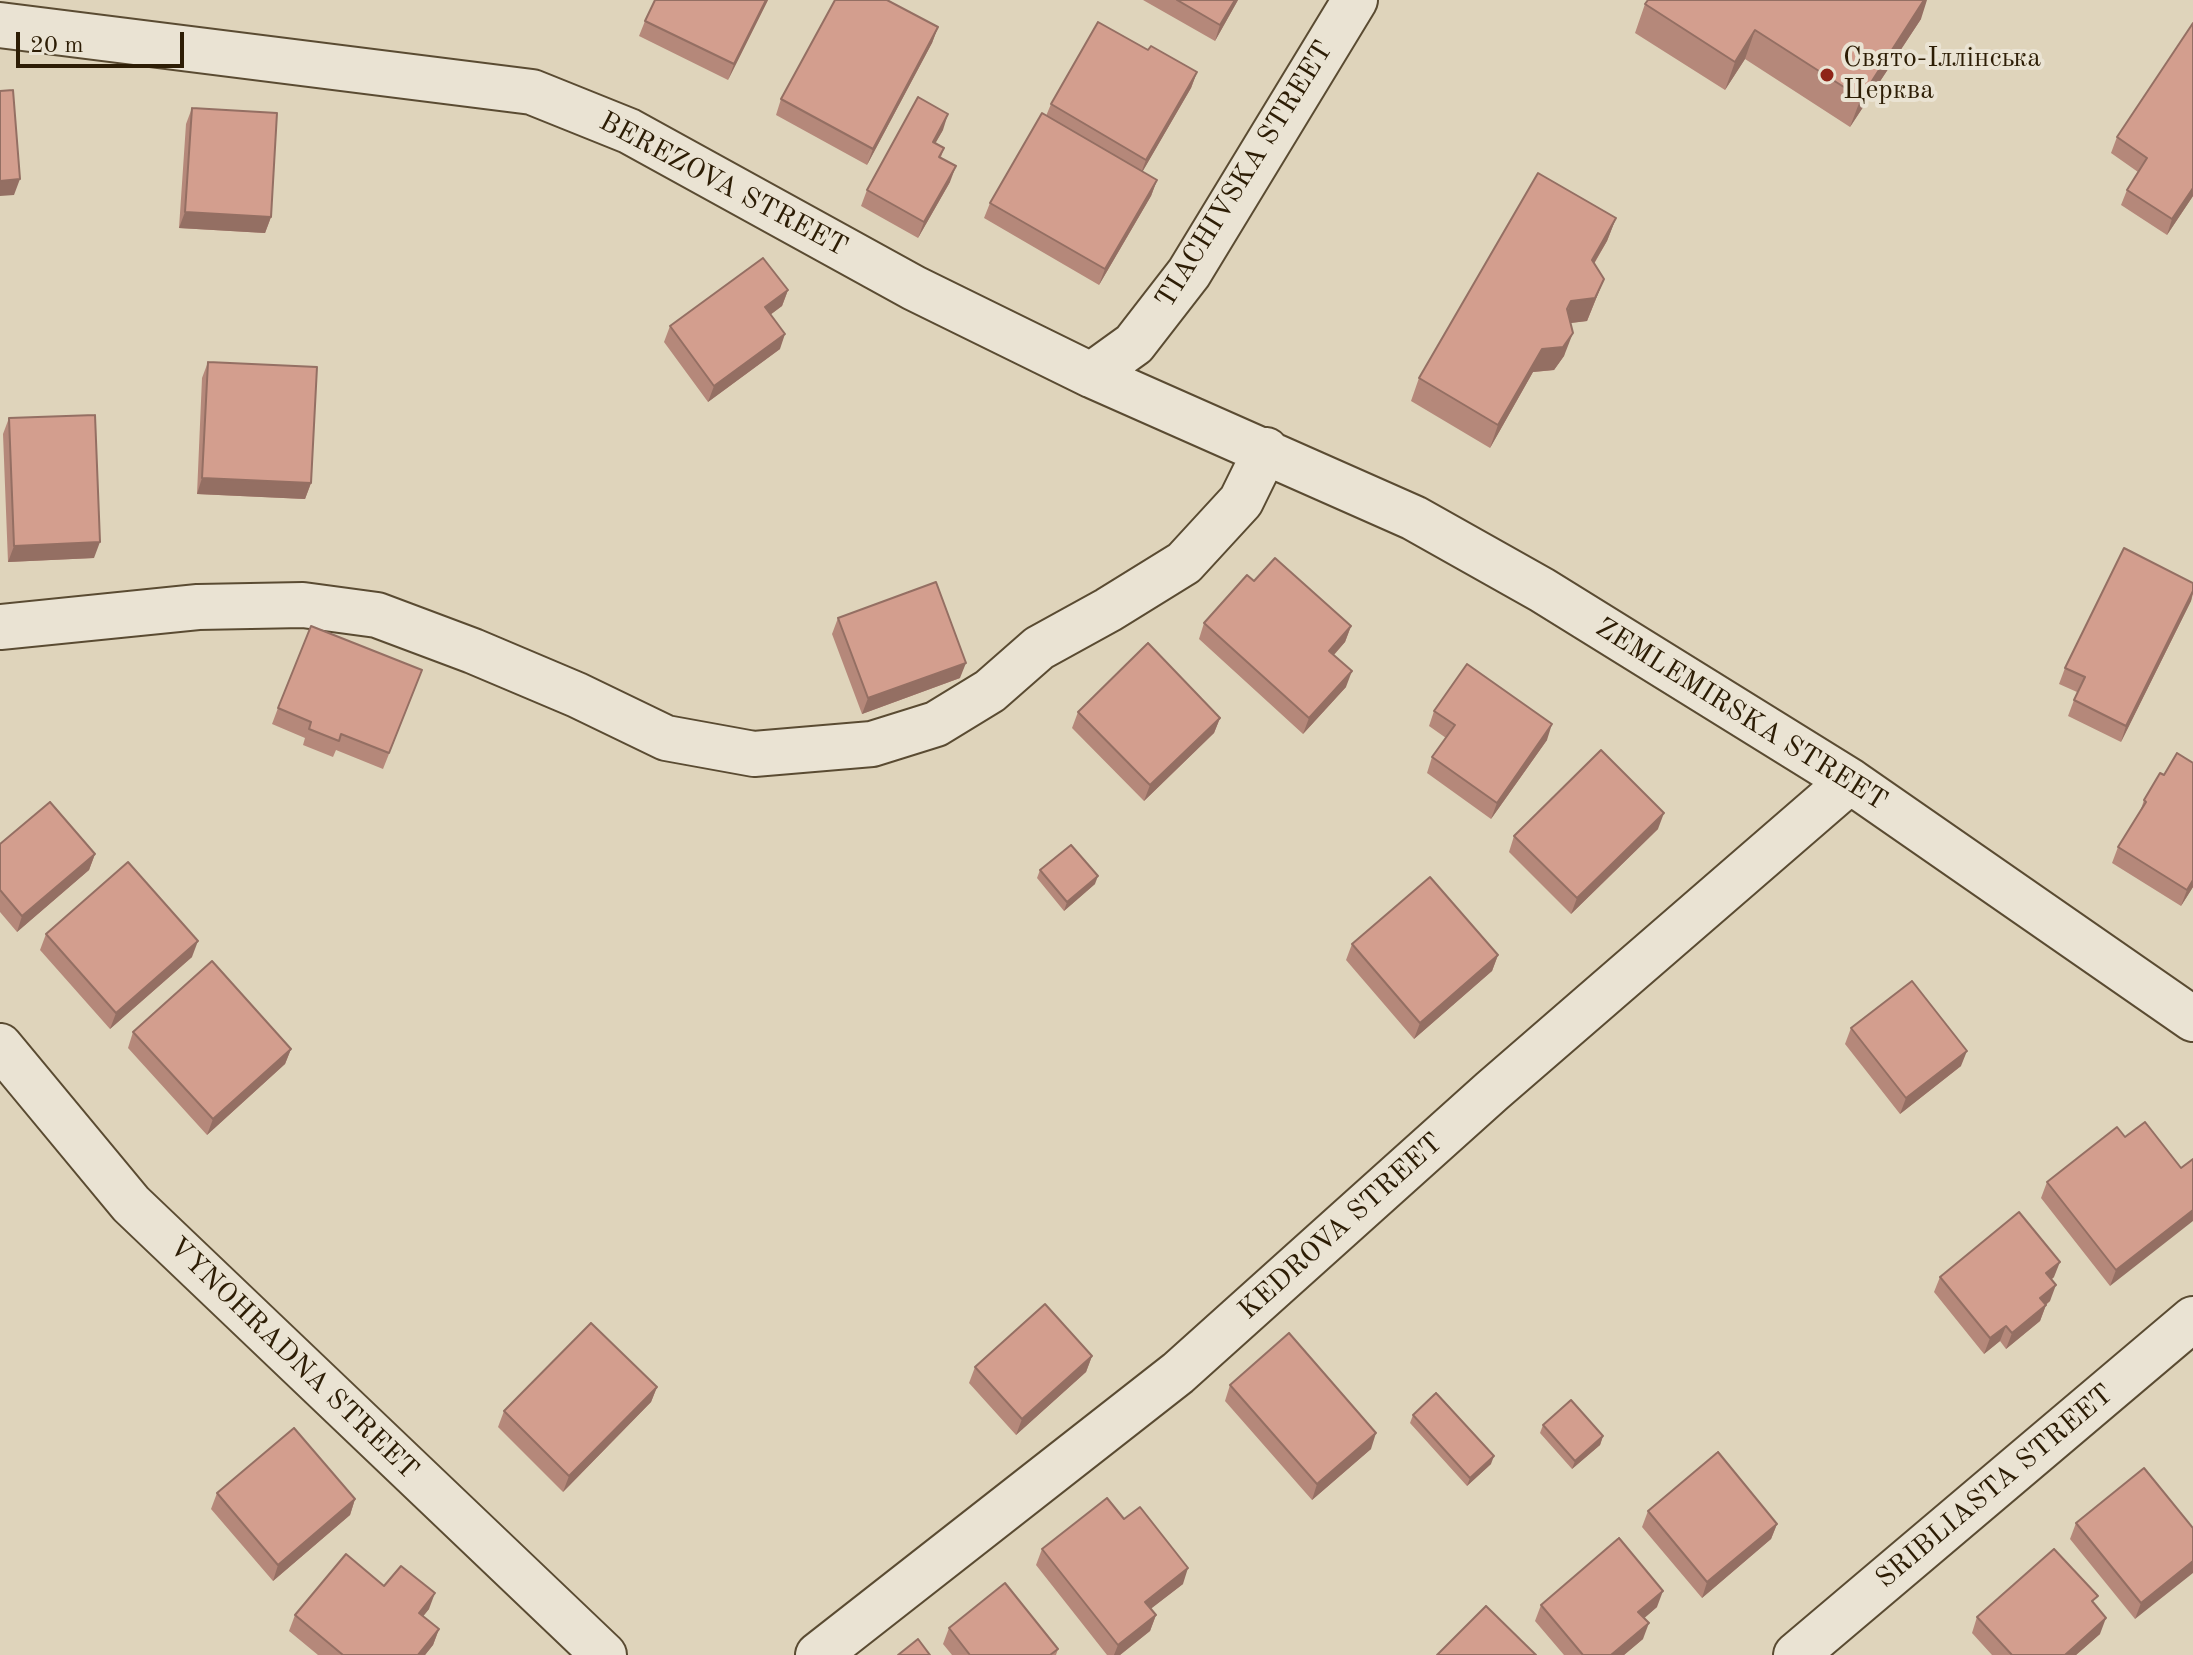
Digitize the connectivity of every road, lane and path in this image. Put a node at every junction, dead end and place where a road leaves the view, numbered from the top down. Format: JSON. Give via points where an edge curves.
{"nodes":[{"id":1,"x":1355,"y":0,"type":"edge"},
{"id":2,"x":0,"y":25,"type":"edge"},
{"id":3,"x":1091,"y":375,"type":"junction"},
{"id":4,"x":1266,"y":450,"type":"junction"},
{"id":5,"x":0,"y":627,"type":"edge"},
{"id":6,"x":1850,"y":781,"type":"junction"},
{"id":7,"x":2193,"y":1019,"type":"edge"},
{"id":8,"x":0,"y":1046,"type":"edge"},
{"id":9,"x":2193,"y":1319,"type":"edge"},
{"id":10,"x":604,"y":1655,"type":"edge"},
{"id":11,"x":818,"y":1655,"type":"edge"},
{"id":12,"x":1796,"y":1655,"type":"edge"}],
"edges":[{"from":1,"to":3,"type":"street","name":"TIACHIVSKA STREET","via":[[1189,273],[1134,344]]},
{"from":2,"to":3,"type":"street","name":"BEREZOVA STREET","via":[[532,92],[629,131],[914,288]]},
{"from":3,"to":4,"type":"street","name":"BEREZOVA STREET"},
{"from":4,"to":5,"type":"street","via":[[1241,501],[1184,563],[1039,648],[990,691],[936,724],[872,744],[754,754],[666,738],[577,695],[377,615],[303,605],[198,607]]},
{"from":4,"to":6,"type":"street","name":"ZEMLEMIRSKA STREET","via":[[1414,518],[1542,590]]},
{"from":6,"to":7,"type":"street","name":"ZEMLEMIRSKA STREET"},
{"from":6,"to":11,"type":"street","name":"KEDROVA STREET","via":[[1492,1091],[1178,1373]]},
{"from":8,"to":10,"type":"street","name":"VYNOHRADNA STREET","via":[[131,1204]]},
{"from":9,"to":12,"type":"street","name":"SRIBLIASTA STREET"}]}
